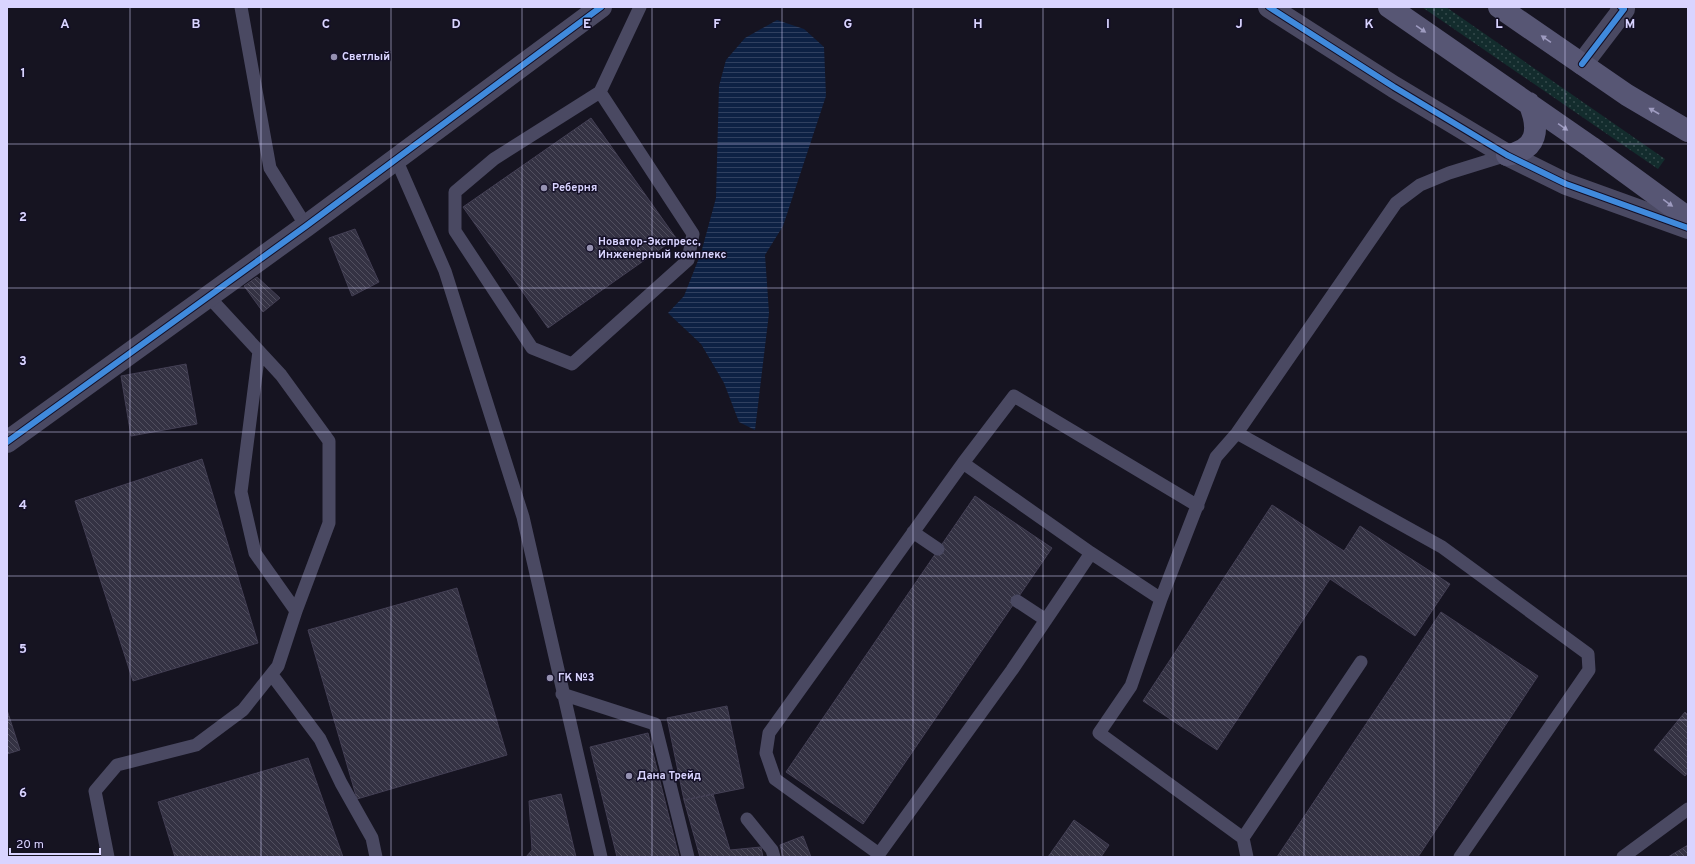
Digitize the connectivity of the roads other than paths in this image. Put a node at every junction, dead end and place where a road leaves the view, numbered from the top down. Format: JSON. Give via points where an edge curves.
{"nodes":[{"id":1,"x":241,"y":7,"type":"edge"},
{"id":2,"x":601,"y":7,"type":"edge"},
{"id":3,"x":640,"y":7,"type":"edge"},
{"id":4,"x":1269,"y":7,"type":"edge"},
{"id":5,"x":1389,"y":7,"type":"edge"},
{"id":6,"x":1499,"y":7,"type":"edge"},
{"id":7,"x":1623,"y":8,"type":"edge"},
{"id":8,"x":1582,"y":64,"type":"junction"},
{"id":9,"x":600,"y":92,"type":"junction"},
{"id":10,"x":1529,"y":103,"type":"junction"},
{"id":11,"x":1688,"y":131,"type":"edge"},
{"id":12,"x":1507,"y":155,"type":"junction"},
{"id":13,"x":396,"y":159,"type":"junction"},
{"id":14,"x":1688,"y":218,"type":"edge"},
{"id":15,"x":306,"y":226,"type":"junction"},
{"id":16,"x":1688,"y":228,"type":"edge"},
{"id":17,"x":208,"y":296,"type":"junction"},
{"id":18,"x":259,"y":351,"type":"junction"},
{"id":19,"x":1237,"y":433,"type":"junction"},
{"id":20,"x":7,"y":442,"type":"edge"},
{"id":21,"x":963,"y":463,"type":"junction"},
{"id":22,"x":1198,"y":506,"type":"junction"},
{"id":23,"x":914,"y":532,"type":"junction"},
{"id":24,"x":938,"y":549,"type":"dead end"},
{"id":25,"x":1091,"y":553,"type":"junction"},
{"id":26,"x":1161,"y":599,"type":"junction"},
{"id":27,"x":1017,"y":600,"type":"dead end"},
{"id":28,"x":296,"y":611,"type":"junction"},
{"id":29,"x":1046,"y":620,"type":"junction"},
{"id":30,"x":1361,"y":662,"type":"dead end"},
{"id":31,"x":272,"y":674,"type":"junction"},
{"id":32,"x":562,"y":694,"type":"junction"},
{"id":33,"x":1688,"y":809,"type":"edge"},
{"id":34,"x":747,"y":819,"type":"dead end"},
{"id":35,"x":1243,"y":838,"type":"junction"},
{"id":36,"x":108,"y":857,"type":"edge"},
{"id":37,"x":376,"y":857,"type":"edge"},
{"id":38,"x":601,"y":857,"type":"edge"},
{"id":39,"x":688,"y":857,"type":"edge"},
{"id":40,"x":774,"y":857,"type":"edge"},
{"id":41,"x":1247,"y":857,"type":"edge"},
{"id":42,"x":1460,"y":857,"type":"edge"},
{"id":43,"x":1623,"y":857,"type":"edge"}],
"edges":[{"from":1,"to":15,"type":"lane","via":[[270,168]]},
{"from":2,"to":13,"type":"street"},
{"from":3,"to":9,"type":"lane"},
{"from":4,"to":12,"type":"street"},
{"from":5,"to":10,"type":"main road","one_way":true},
{"from":8,"to":6,"type":"main road","one_way":true},
{"from":7,"to":8,"type":"street"},
{"from":11,"to":8,"type":"main road","one_way":true,"via":[[1627,95]]},
{"from":9,"to":9,"type":"lane","via":[[494,159],[455,192],[455,231],[532,348],[572,364],[688,260],[693,234]]},
{"from":10,"to":12,"type":"main road","via":[[1535,118],[1536,130],[1532,143],[1518,154]]},
{"from":10,"to":14,"type":"main road","one_way":true},
{"from":12,"to":16,"type":"street","via":[[1566,184]]},
{"from":12,"to":19,"type":"lane","via":[[1448,173],[1420,185],[1396,203]]},
{"from":13,"to":15,"type":"street"},
{"from":13,"to":32,"type":"lane","via":[[445,271],[523,517]]},
{"from":15,"to":17,"type":"street"},
{"from":17,"to":18,"type":"lane"},
{"from":17,"to":20,"type":"street"},
{"from":18,"to":28,"type":"lane","via":[[241,492],[255,553]]},
{"from":18,"to":28,"type":"lane","via":[[281,375],[329,441],[329,523]]},
{"from":19,"to":22,"type":"lane","via":[[1216,457]]},
{"from":19,"to":42,"type":"lane","via":[[1442,547],[1588,654],[1589,670]]},
{"from":21,"to":22,"type":"lane","via":[[1014,396]]},
{"from":21,"to":23,"type":"lane"},
{"from":21,"to":25,"type":"lane"},
{"from":22,"to":26,"type":"lane"},
{"from":23,"to":24,"type":"lane"},
{"from":23,"to":29,"type":"lane","via":[[769,733],[766,752],[775,779],[879,854]]},
{"from":25,"to":26,"type":"lane"},
{"from":25,"to":29,"type":"lane"},
{"from":26,"to":35,"type":"lane","via":[[1131,686],[1099,733]]},
{"from":27,"to":29,"type":"lane"},
{"from":28,"to":31,"type":"lane","via":[[278,666]]},
{"from":30,"to":35,"type":"lane"},
{"from":31,"to":36,"type":"lane","via":[[243,710],[196,745],[117,765],[94,791]]},
{"from":31,"to":37,"type":"lane","via":[[320,739],[372,838]]},
{"from":32,"to":38,"type":"lane"},
{"from":32,"to":39,"type":"lane","via":[[654,724]]},
{"from":33,"to":43,"type":"lane"},
{"from":34,"to":40,"type":"lane","via":[[772,850]]},
{"from":35,"to":41,"type":"lane"}]}
